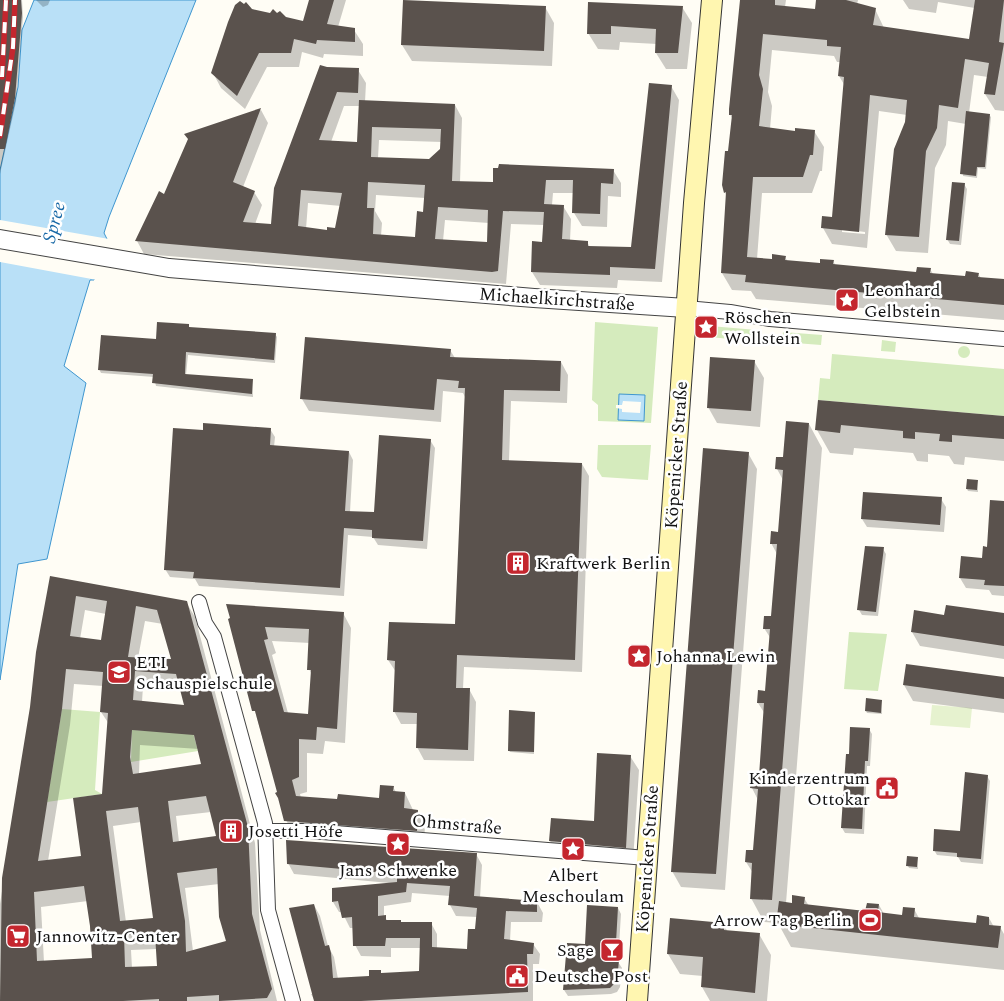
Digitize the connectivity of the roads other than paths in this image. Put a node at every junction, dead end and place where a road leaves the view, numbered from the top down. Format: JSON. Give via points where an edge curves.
{"nodes":[{"id":1,"x":712,"y":0,"type":"edge"},
{"id":2,"x":0,"y":238,"type":"edge"},
{"id":3,"x":686,"y":308,"type":"junction"},
{"id":4,"x":1004,"y":339,"type":"edge"},
{"id":5,"x":199,"y":602,"type":"dead end"},
{"id":6,"x":265,"y":831,"type":"junction"},
{"id":7,"x":647,"y":858,"type":"junction"},
{"id":8,"x":293,"y":1001,"type":"edge"},
{"id":9,"x":637,"y":1001,"type":"edge"}],
"edges":[{"from":1,"to":3,"type":"main road","name":"Köpenicker Straße"},
{"from":2,"to":3,"type":"street","name":"Michaelkirchstraße","via":[[169,268]]},
{"from":3,"to":4,"type":"street","name":"Michaelkirchstraße","via":[[770,320]]},
{"from":3,"to":7,"type":"main road","name":"Köpenicker Straße"},
{"from":5,"to":6,"type":"street","via":[[205,623],[214,637]]},
{"from":6,"to":7,"type":"street","name":"Ohmstraße","via":[[310,831]]},
{"from":6,"to":8,"type":"street","via":[[268,910]]},
{"from":7,"to":9,"type":"main road","name":"Köpenicker Straße"}]}
